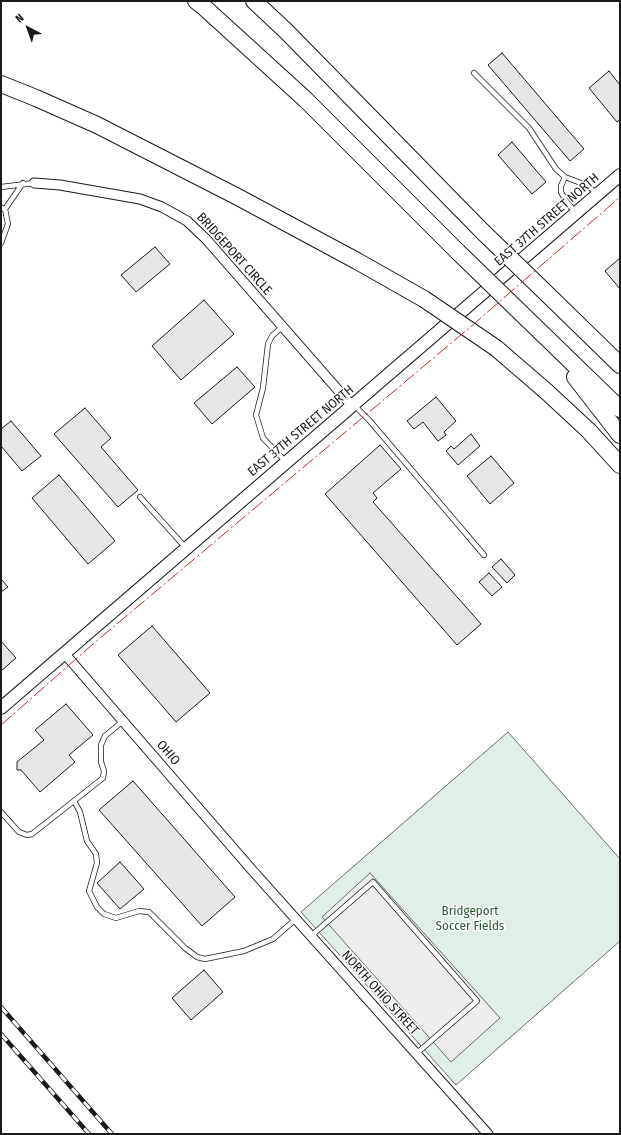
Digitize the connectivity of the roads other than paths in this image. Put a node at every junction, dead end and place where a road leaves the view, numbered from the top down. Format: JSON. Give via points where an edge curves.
{"nodes":[{"id":1,"x":196,"y":1,"type":"edge"},
{"id":2,"x":254,"y":1,"type":"edge"},
{"id":3,"x":260,"y":1,"type":"edge"},
{"id":4,"x":286,"y":31,"type":"junction"},
{"id":5,"x":474,"y":73,"type":"dead end"},
{"id":6,"x":1,"y":84,"type":"edge"},
{"id":7,"x":620,"y":176,"type":"edge"},
{"id":8,"x":564,"y":177,"type":"junction"},
{"id":9,"x":34,"y":183,"type":"joint"},
{"id":10,"x":23,"y":184,"type":"junction"},
{"id":11,"x":1,"y":186,"type":"edge"},
{"id":12,"x":598,"y":194,"type":"junction"},
{"id":13,"x":3,"y":208,"type":"edge"},
{"id":14,"x":576,"y":213,"type":"junction"},
{"id":15,"x":1,"y":243,"type":"edge"},
{"id":16,"x":282,"y":327,"type":"junction"},
{"id":17,"x":540,"y":332,"type":"junction"},
{"id":18,"x":620,"y":365,"type":"edge"},
{"id":19,"x":353,"y":405,"type":"junction"},
{"id":20,"x":620,"y":409,"type":"edge"},
{"id":21,"x":620,"y":435,"type":"edge"},
{"id":22,"x":286,"y":462,"type":"junction"},
{"id":23,"x":620,"y":465,"type":"edge"},
{"id":24,"x":140,"y":497,"type":"dead end"},
{"id":25,"x":186,"y":548,"type":"junction"},
{"id":26,"x":484,"y":555,"type":"dead end"},
{"id":27,"x":64,"y":653,"type":"junction"},
{"id":28,"x":1,"y":708,"type":"edge"},
{"id":29,"x":123,"y":721,"type":"junction"},
{"id":30,"x":74,"y":801,"type":"junction"},
{"id":31,"x":1,"y":812,"type":"edge"},
{"id":32,"x":252,"y":870,"type":"joint"},
{"id":33,"x":296,"y":919,"type":"junction"},
{"id":34,"x":311,"y":936,"type":"junction"},
{"id":35,"x":417,"y":1053,"type":"junction"},
{"id":36,"x":488,"y":1134,"type":"edge"}],
"edges":[{"from":1,"to":17,"type":"highway","bridge":true,"via":[[306,100]]},
{"from":2,"to":4,"type":"highway"},
{"from":3,"to":4,"type":"highway"},
{"from":4,"to":18,"type":"highway","bridge":true,"via":[[483,232]]},
{"from":5,"to":8,"type":"lane","via":[[529,128]]},
{"from":6,"to":23,"type":"highway","bridge":true,"via":[[97,125],[242,199],[424,299],[496,348],[589,431]]},
{"from":7,"to":12,"type":"main road","name":"EAST 37TH STREET NORTH"},
{"from":8,"to":12,"type":"lane","via":[[586,185]]},
{"from":8,"to":14,"type":"lane","via":[[561,192]]},
{"from":9,"to":10,"type":"lane"},
{"from":9,"to":16,"type":"street","name":"BRIDGEPORT CIRCLE","via":[[140,199],[169,210],[187,221],[206,239]]},
{"from":10,"to":11,"type":"lane"},
{"from":10,"to":13,"type":"lane"},
{"from":12,"to":14,"type":"main road","name":"EAST 37TH STREET NORTH"},
{"from":13,"to":15,"type":"lane","via":[[8,224]]},
{"from":14,"to":19,"type":"main road","name":"EAST 37TH STREET NORTH"},
{"from":16,"to":19,"type":"street","name":"BRIDGEPORT CIRCLE"},
{"from":16,"to":22,"type":"lane","via":[[268,344],[263,388],[256,415],[263,438]]},
{"from":17,"to":20,"type":"highway"},
{"from":17,"to":21,"type":"highway"},
{"from":19,"to":22,"type":"main road","name":"EAST 37TH STREET NORTH"},
{"from":19,"to":26,"type":"lane","via":[[369,420]]},
{"from":22,"to":25,"type":"main road","name":"EAST 37TH STREET NORTH"},
{"from":24,"to":25,"type":"lane"},
{"from":25,"to":27,"type":"main road","name":"EAST 37TH STREET NORTH"},
{"from":27,"to":28,"type":"main road","name":"EAST 37TH STREET NORTH"},
{"from":27,"to":29,"type":"street","name":"OHIO"},
{"from":29,"to":30,"type":"lane","via":[[105,736],[101,745],[103,778]]},
{"from":29,"to":32,"type":"street","name":"OHIO"},
{"from":30,"to":31,"type":"lane","via":[[32,834],[27,835],[19,832]]},
{"from":30,"to":33,"type":"lane","via":[[80,812],[87,841],[96,854],[97,863],[89,891],[97,907],[104,914],[116,918],[139,911],[149,912],[185,948],[197,957],[205,959],[244,951],[273,939]]},
{"from":32,"to":33,"type":"street","name":"NORTH OHIO STREET"},
{"from":33,"to":34,"type":"street","name":"NORTH OHIO STREET"},
{"from":34,"to":35,"type":"street","name":"NORTH OHIO STREET"},
{"from":34,"to":35,"type":"lane","via":[[373,882],[477,1001]]},
{"from":35,"to":36,"type":"street","name":"NORTH OHIO STREET"}]}
